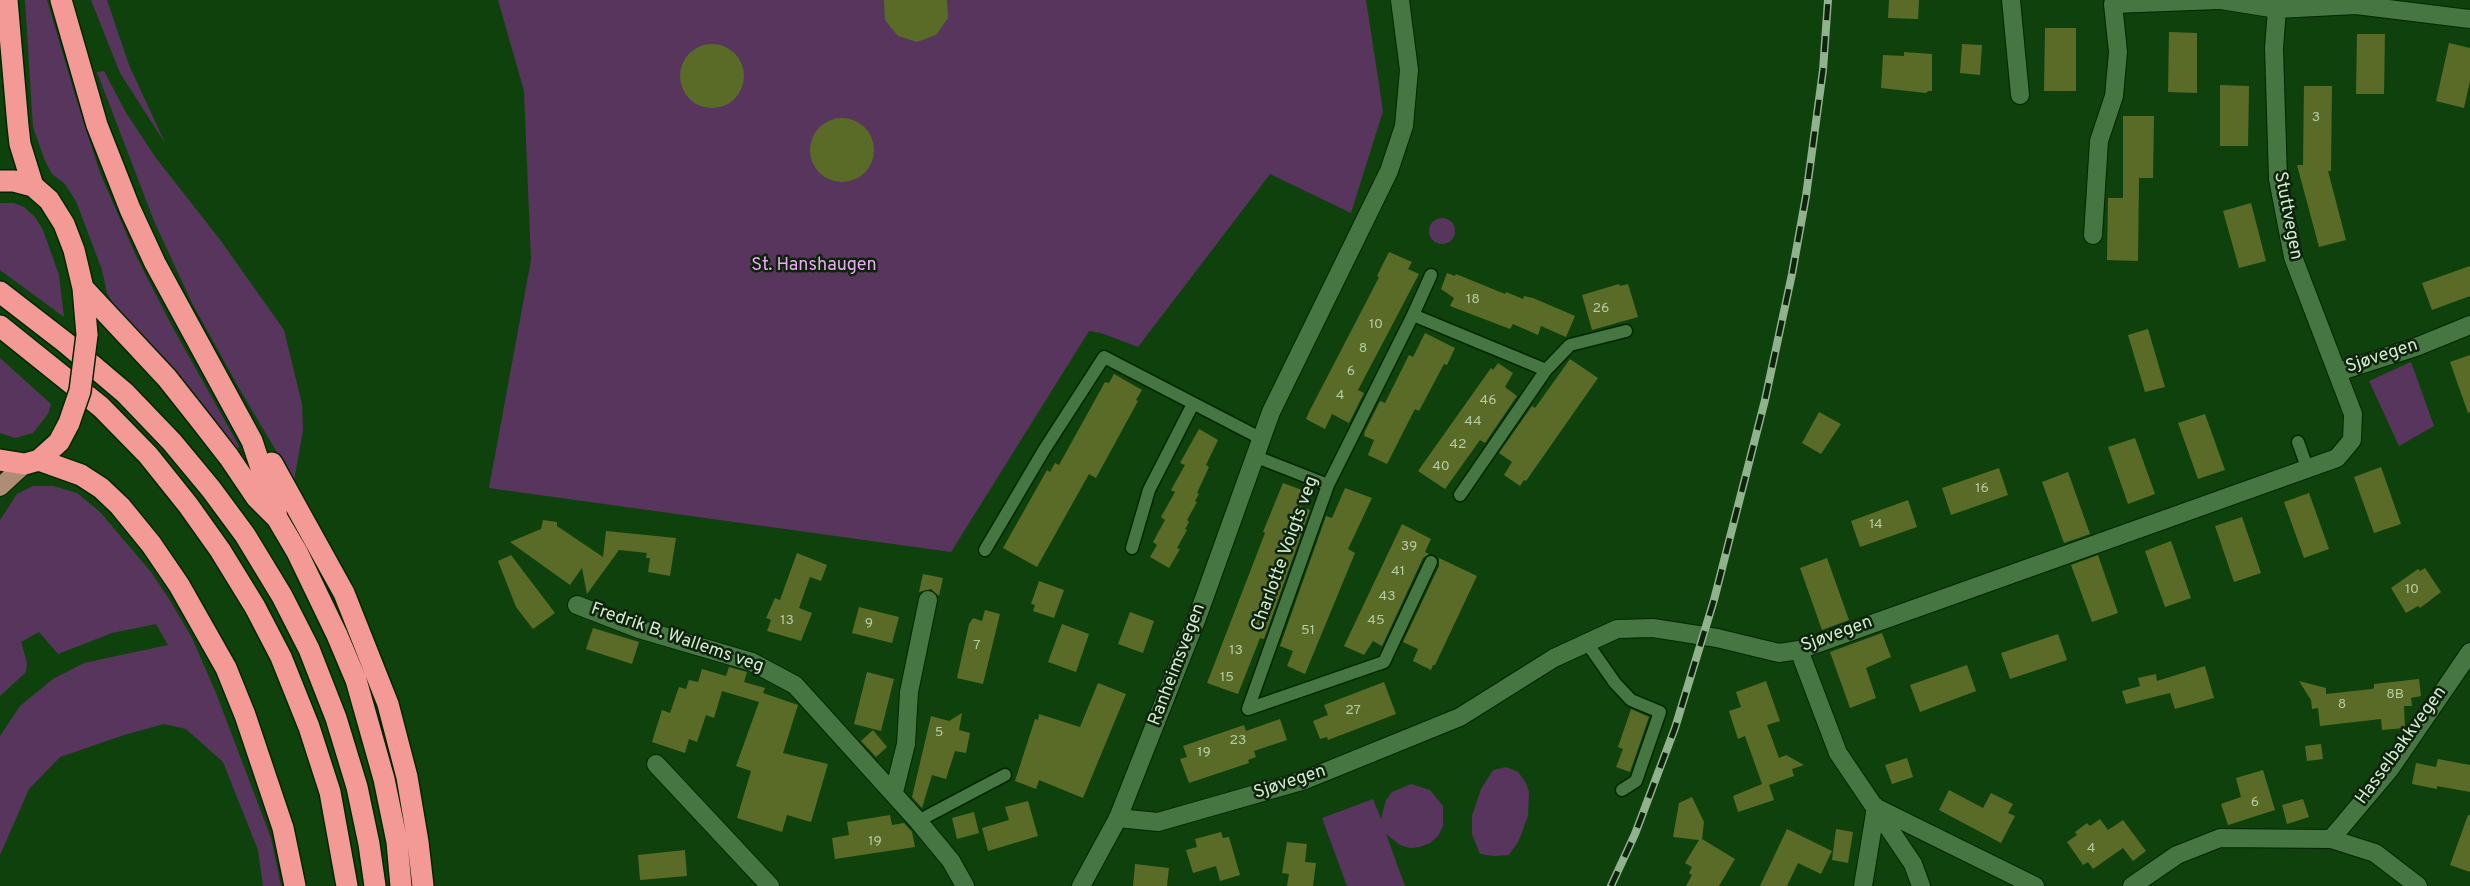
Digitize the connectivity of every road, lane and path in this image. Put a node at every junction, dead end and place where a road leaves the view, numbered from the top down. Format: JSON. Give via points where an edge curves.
{"nodes":[{"id":1,"x":8,"y":0,"type":"edge"},
{"id":2,"x":61,"y":0,"type":"edge"},
{"id":3,"x":1399,"y":0,"type":"edge"},
{"id":4,"x":2011,"y":0,"type":"edge"},
{"id":5,"x":2220,"y":0,"type":"edge"},
{"id":6,"x":2277,"y":9,"type":"junction"},
{"id":7,"x":2470,"y":19,"type":"edge"},
{"id":8,"x":2020,"y":95,"type":"dead end"},
{"id":9,"x":0,"y":181,"type":"edge"},
{"id":10,"x":33,"y":186,"type":"junction"},
{"id":11,"x":2093,"y":235,"type":"dead end"},
{"id":12,"x":1431,"y":275,"type":"dead end"},
{"id":13,"x":83,"y":288,"type":"junction"},
{"id":14,"x":0,"y":292,"type":"edge"},
{"id":15,"x":1413,"y":315,"type":"junction"},
{"id":16,"x":2470,"y":325,"type":"edge"},
{"id":17,"x":0,"y":326,"type":"edge"},
{"id":18,"x":1626,"y":331,"type":"dead end"},
{"id":19,"x":1546,"y":370,"type":"junction"},
{"id":20,"x":2337,"y":372,"type":"junction"},
{"id":21,"x":1193,"y":404,"type":"junction"},
{"id":22,"x":1260,"y":438,"type":"junction"},
{"id":23,"x":252,"y":441,"type":"junction"},
{"id":24,"x":2298,"y":442,"type":"dead end"},
{"id":25,"x":1255,"y":456,"type":"junction"},
{"id":26,"x":0,"y":460,"type":"edge"},
{"id":27,"x":32,"y":462,"type":"junction"},
{"id":28,"x":2308,"y":470,"type":"junction"},
{"id":29,"x":1328,"y":485,"type":"junction"},
{"id":30,"x":0,"y":487,"type":"edge"},
{"id":31,"x":1460,"y":495,"type":"dead end"},
{"id":32,"x":277,"y":519,"type":"junction"},
{"id":33,"x":1132,"y":548,"type":"dead end"},
{"id":34,"x":985,"y":550,"type":"dead end"},
{"id":35,"x":1431,"y":562,"type":"dead end"},
{"id":36,"x":928,"y":600,"type":"dead end"},
{"id":37,"x":577,"y":605,"type":"dead end"},
{"id":38,"x":1587,"y":643,"type":"junction"},
{"id":39,"x":1800,"y":650,"type":"junction"},
{"id":40,"x":2470,"y":652,"type":"edge"},
{"id":41,"x":656,"y":764,"type":"dead end"},
{"id":42,"x":1005,"y":775,"type":"dead end"},
{"id":43,"x":1622,"y":790,"type":"dead end"},
{"id":44,"x":894,"y":792,"type":"junction"},
{"id":45,"x":1875,"y":807,"type":"junction"},
{"id":46,"x":1118,"y":818,"type":"junction"},
{"id":47,"x":918,"y":821,"type":"junction"},
{"id":48,"x":2332,"y":839,"type":"junction"},
{"id":49,"x":295,"y":886,"type":"edge"},
{"id":50,"x":347,"y":886,"type":"edge"},
{"id":51,"x":375,"y":886,"type":"edge"},
{"id":52,"x":401,"y":886,"type":"edge"},
{"id":53,"x":423,"y":886,"type":"edge"},
{"id":54,"x":770,"y":886,"type":"edge"},
{"id":55,"x":965,"y":886,"type":"edge"},
{"id":56,"x":1081,"y":886,"type":"edge"},
{"id":57,"x":1863,"y":886,"type":"edge"},
{"id":58,"x":1922,"y":886,"type":"edge"},
{"id":59,"x":2035,"y":886,"type":"edge"},
{"id":60,"x":2132,"y":886,"type":"edge"},
{"id":61,"x":2418,"y":886,"type":"edge"}],
"edges":[{"from":1,"to":10,"type":"highway","via":[[20,144]]},
{"from":2,"to":23,"type":"highway","via":[[97,125],[130,209]]},
{"from":3,"to":22,"type":"street","name":"Ranheimsvegen","via":[[1409,70],[1404,126],[1389,171]]},
{"from":4,"to":8,"type":"street"},
{"from":5,"to":6,"type":"street"},
{"from":5,"to":11,"type":"street","via":[[2113,4],[2118,52],[2114,96],[2099,141]]},
{"from":6,"to":7,"type":"street","via":[[2356,5]]},
{"from":6,"to":20,"type":"street","name":"Stuttvegen","via":[[2278,179],[2293,257]]},
{"from":9,"to":10,"type":"highway"},
{"from":10,"to":13,"type":"highway","via":[[49,200],[64,224]]},
{"from":12,"to":15,"type":"lane","name":"Charlotte Voigts veg"},
{"from":13,"to":27,"type":"highway","bridge":true,"via":[[88,335],[80,391],[59,442]]},
{"from":13,"to":32,"type":"highway","via":[[167,378]]},
{"from":14,"to":51,"type":"highway","via":[[125,393],[180,452],[245,536],[309,649],[337,718],[357,787]]},
{"from":15,"to":19,"type":"lane"},
{"from":15,"to":29,"type":"lane","name":"Charlotte Voigts veg"},
{"from":16,"to":20,"type":"street","name":"Sjøvegen"},
{"from":17,"to":50,"type":"highway","via":[[101,407],[148,455],[220,550],[256,607],[309,727],[330,792]]},
{"from":18,"to":19,"type":"lane","via":[[1570,345]]},
{"from":19,"to":31,"type":"lane"},
{"from":20,"to":28,"type":"street","name":"Sjøvegen","via":[[2353,414],[2352,440],[2337,458]]},
{"from":21,"to":22,"type":"lane"},
{"from":21,"to":33,"type":"lane","via":[[1149,490]]},
{"from":21,"to":34,"type":"lane","via":[[1104,357]]},
{"from":22,"to":25,"type":"street","name":"Ranheimsvegen"},
{"from":23,"to":32,"type":"highway","via":[[272,490]]},
{"from":23,"to":53,"type":"highway","via":[[280,476],[362,634],[388,704],[407,777]]},
{"from":24,"to":28,"type":"lane"},
{"from":25,"to":29,"type":"lane"},
{"from":25,"to":46,"type":"street","name":"Ranheimsvegen"},
{"from":26,"to":27,"type":"highway"},
{"from":27,"to":30,"type":"main road"},
{"from":27,"to":49,"type":"highway","via":[[80,475],[101,488],[121,506],[179,585],[226,668],[245,715],[283,828]]},
{"from":28,"to":39,"type":"street","name":"Sjøvegen"},
{"from":29,"to":35,"type":"lane","name":"Charlotte Voigts veg","via":[[1248,709],[1384,662]]},
{"from":32,"to":52,"type":"highway","via":[[322,602],[356,680],[384,779]]},
{"from":36,"to":44,"type":"street"},
{"from":37,"to":44,"type":"street","name":"Fredrik B. Wallems veg","via":[[639,629],[752,662],[789,681]]},
{"from":38,"to":39,"type":"street","name":"Sjøvegen","via":[[1617,629],[1653,628],[1779,653]]},
{"from":38,"to":43,"type":"lane","via":[[1631,700],[1660,712],[1636,781]]},
{"from":38,"to":46,"type":"street","name":"Sjøvegen","via":[[1554,658],[1460,717],[1305,780],[1158,822]]},
{"from":39,"to":45,"type":"street","via":[[1838,752]]},
{"from":40,"to":48,"type":"street","name":"Hasselbakkvegen","via":[[2390,769]]},
{"from":41,"to":54,"type":"street"},
{"from":42,"to":47,"type":"lane"},
{"from":44,"to":47,"type":"street","name":"Fredrik B. Wallems veg"},
{"from":45,"to":57,"type":"street"},
{"from":45,"to":58,"type":"street","via":[[1913,864]]},
{"from":45,"to":59,"type":"street"},
{"from":46,"to":56,"type":"street","name":"Ranheimsvegen"},
{"from":47,"to":55,"type":"street","name":"Fredrik B. Wallems veg"},
{"from":48,"to":60,"type":"street","via":[[2220,838],[2177,855]]},
{"from":48,"to":61,"type":"street","via":[[2375,853]]}]}
